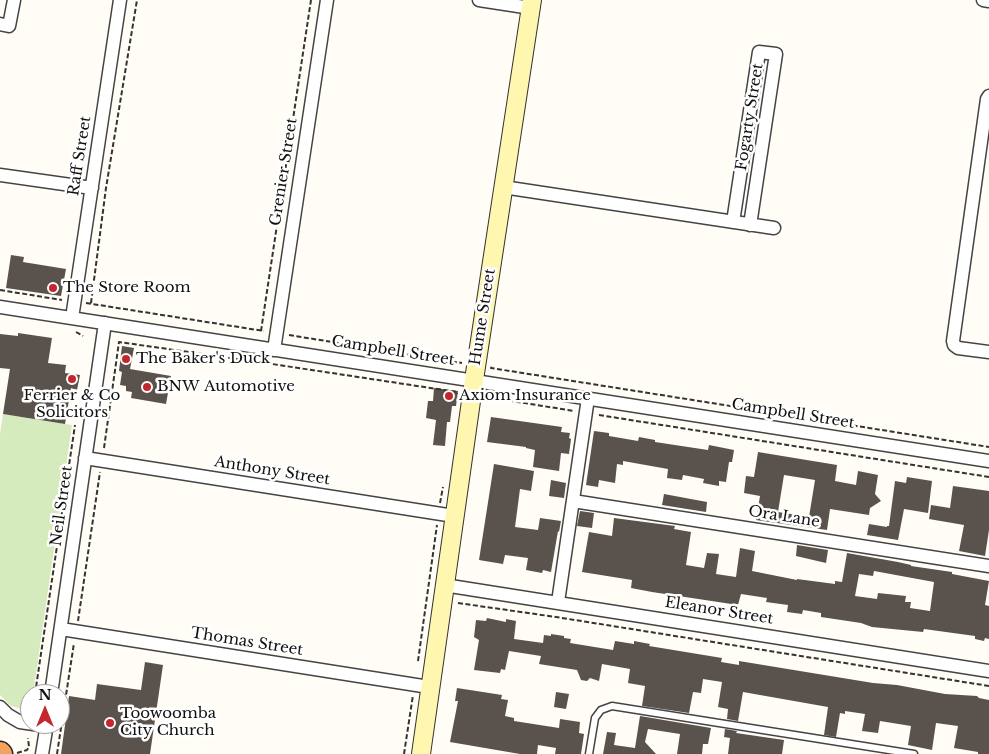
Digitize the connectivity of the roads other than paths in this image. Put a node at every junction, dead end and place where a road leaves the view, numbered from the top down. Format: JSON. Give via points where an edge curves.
{"nodes":[{"id":1,"x":14,"y":0,"type":"edge"},
{"id":2,"x":120,"y":0,"type":"edge"},
{"id":3,"x":327,"y":0,"type":"edge"},
{"id":4,"x":478,"y":0,"type":"edge"},
{"id":5,"x":982,"y":0,"type":"edge"},
{"id":6,"x":989,"y":1,"type":"edge"},
{"id":7,"x":531,"y":4,"type":"edge"},
{"id":8,"x":0,"y":24,"type":"edge"},
{"id":9,"x":989,"y":96,"type":"edge"},
{"id":10,"x":0,"y":175,"type":"edge"},
{"id":11,"x":503,"y":187,"type":"junction"},
{"id":12,"x":92,"y":188,"type":"junction"},
{"id":13,"x":733,"y":222,"type":"junction"},
{"id":14,"x":750,"y":225,"type":"junction"},
{"id":15,"x":774,"y":228,"type":"dead end"},
{"id":16,"x":0,"y":307,"type":"edge"},
{"id":17,"x":72,"y":318,"type":"junction"},
{"id":18,"x":105,"y":323,"type":"junction"},
{"id":19,"x":274,"y":350,"type":"junction"},
{"id":20,"x":989,"y":352,"type":"edge"},
{"id":21,"x":474,"y":380,"type":"junction"},
{"id":22,"x":588,"y":398,"type":"junction"},
{"id":23,"x":85,"y":458,"type":"junction"},
{"id":24,"x":989,"y":461,"type":"edge"},
{"id":25,"x":573,"y":501,"type":"junction"},
{"id":26,"x":454,"y":516,"type":"junction"},
{"id":27,"x":989,"y":566,"type":"edge"},
{"id":28,"x":444,"y":585,"type":"junction"},
{"id":29,"x":558,"y":602,"type":"junction"},
{"id":30,"x":61,"y":629,"type":"junction"},
{"id":31,"x":989,"y":671,"type":"edge"},
{"id":32,"x":53,"y":684,"type":"edge"},
{"id":33,"x":429,"y":687,"type":"junction"},
{"id":34,"x":0,"y":707,"type":"edge"},
{"id":35,"x":20,"y":722,"type":"edge"},
{"id":36,"x":45,"y":734,"type":"edge"},
{"id":37,"x":42,"y":754,"type":"edge"},
{"id":38,"x":421,"y":754,"type":"edge"},
{"id":39,"x":589,"y":754,"type":"edge"},
{"id":40,"x":914,"y":754,"type":"edge"}],
"edges":[{"from":1,"to":8,"type":"street","via":[[9,26]]},
{"from":2,"to":12,"type":"street","name":"Raff Street"},
{"from":3,"to":19,"type":"street","name":"Grenier Street"},
{"from":4,"to":7,"type":"street"},
{"from":5,"to":6,"type":"street"},
{"from":7,"to":11,"type":"street","name":"Hume Street"},
{"from":9,"to":20,"type":"street","via":[[952,340],[958,348]]},
{"from":10,"to":12,"type":"street"},
{"from":11,"to":13,"type":"street"},
{"from":11,"to":21,"type":"street","name":"Hume Street"},
{"from":12,"to":17,"type":"street","name":"Raff Street"},
{"from":13,"to":14,"type":"street"},
{"from":13,"to":14,"type":"street","name":"Fogarty Street","via":[[759,52],[776,54]]},
{"from":14,"to":15,"type":"street"},
{"from":16,"to":17,"type":"street","name":"Campbell Street"},
{"from":17,"to":18,"type":"street","name":"Campbell Street"},
{"from":18,"to":19,"type":"street","name":"Campbell Street"},
{"from":18,"to":23,"type":"street","name":"Neil Street"},
{"from":19,"to":21,"type":"street","name":"Campbell Street"},
{"from":21,"to":22,"type":"street","name":"Campbell Street"},
{"from":21,"to":26,"type":"street","name":"Hume Street"},
{"from":22,"to":24,"type":"street","name":"Campbell Street"},
{"from":22,"to":25,"type":"street"},
{"from":23,"to":26,"type":"street","name":"Anthony Street"},
{"from":23,"to":30,"type":"street","name":"Neil Street"},
{"from":25,"to":27,"type":"street","name":"Ora Lane"},
{"from":25,"to":29,"type":"street"},
{"from":26,"to":28,"type":"street","name":"Hume Street"},
{"from":28,"to":29,"type":"street","name":"Eleanor Street"},
{"from":28,"to":33,"type":"street","name":"Hume Street"},
{"from":29,"to":31,"type":"street","name":"Eleanor Street"},
{"from":30,"to":32,"type":"street","name":"Neil Street"},
{"from":30,"to":33,"type":"street","name":"Thomas Street"},
{"from":33,"to":38,"type":"street","name":"Hume Street"},
{"from":34,"to":35,"type":"street"},
{"from":36,"to":37,"type":"street"},
{"from":39,"to":40,"type":"lane","via":[[595,718],[601,710],[612,706]]}]}
